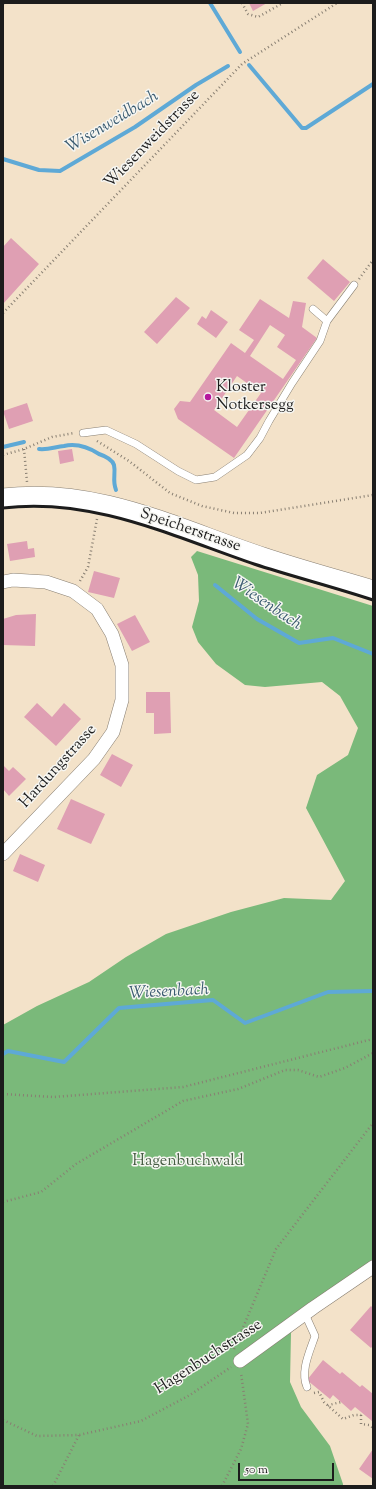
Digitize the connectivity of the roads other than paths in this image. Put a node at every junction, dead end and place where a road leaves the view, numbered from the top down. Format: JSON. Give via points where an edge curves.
{"nodes":[{"id":1,"x":354,"y":285,"type":"road end"},
{"id":2,"x":312,"y":309,"type":"dead end"},
{"id":3,"x":327,"y":321,"type":"junction"},
{"id":4,"x":83,"y":433,"type":"road end"},
{"id":5,"x":3,"y":498,"type":"edge"},
{"id":6,"x":3,"y":582,"type":"edge"},
{"id":7,"x":373,"y":590,"type":"edge"},
{"id":8,"x":3,"y":854,"type":"edge"},
{"id":9,"x":373,"y":1267,"type":"edge"},
{"id":10,"x":305,"y":1314,"type":"junction"},
{"id":11,"x":234,"y":1359,"type":"road end"},
{"id":12,"x":306,"y":1387,"type":"dead end"}],
"edges":[{"from":1,"to":3,"type":"lane"},
{"from":2,"to":3,"type":"lane"},
{"from":3,"to":4,"type":"lane","via":[[320,341],[260,438],[247,455],[215,477],[196,480],[136,444],[106,430]]},
{"from":5,"to":7,"type":"main road","name":"Speicherstrasse","via":[[65,497],[111,505],[263,557]]},
{"from":6,"to":8,"type":"street","name":"Hardungstrasse","via":[[46,582],[73,592],[97,610],[112,634],[122,665],[122,700],[113,732],[94,759]]},
{"from":9,"to":10,"type":"street","name":"Hagenbuchstrasse"},
{"from":10,"to":11,"type":"street","name":"Hagenbuchstrasse"},
{"from":10,"to":12,"type":"lane","via":[[315,1336],[305,1372]]}]}
